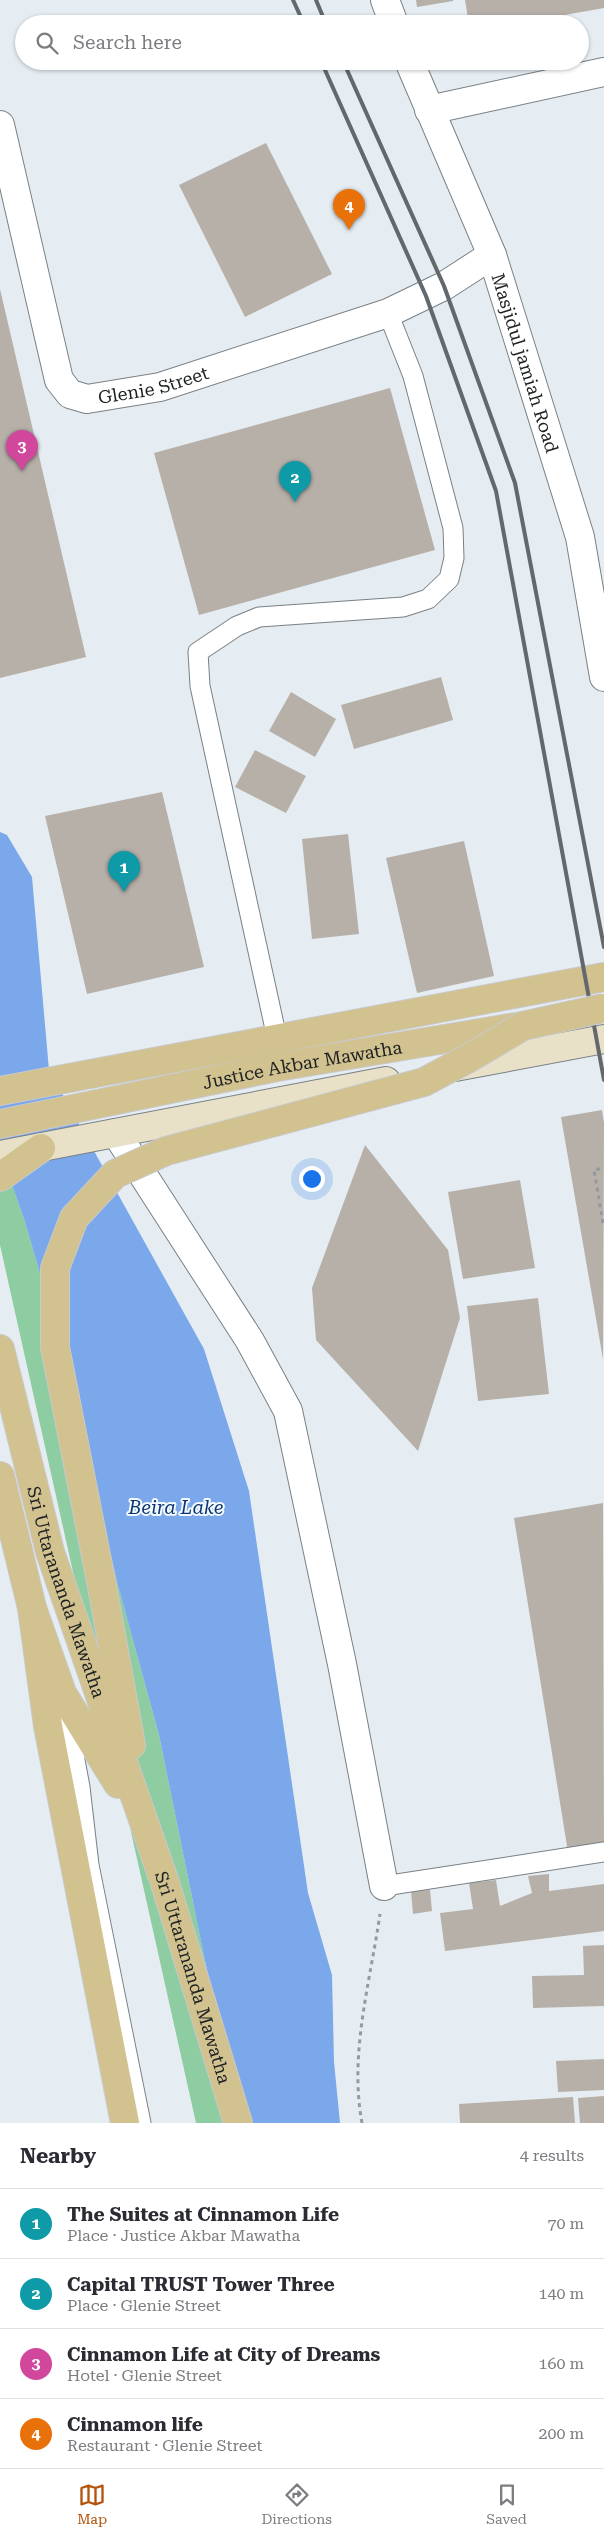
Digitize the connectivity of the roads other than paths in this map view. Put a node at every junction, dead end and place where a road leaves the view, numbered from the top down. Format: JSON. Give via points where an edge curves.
{"nodes":[{"id":1,"x":385,"y":0,"type":"edge"},
{"id":2,"x":391,"y":15,"type":"edge"},
{"id":3,"x":413,"y":70,"type":"edge"},
{"id":4,"x":604,"y":72,"type":"edge"},
{"id":5,"x":429,"y":110,"type":"junction"},
{"id":6,"x":0,"y":125,"type":"edge"},
{"id":7,"x":492,"y":255,"type":"junction"},
{"id":8,"x":388,"y":313,"type":"junction"},
{"id":9,"x":604,"y":677,"type":"edge"},
{"id":10,"x":604,"y":978,"type":"edge"},
{"id":11,"x":604,"y":1008,"type":"edge"},
{"id":12,"x":522,"y":1026,"type":"junction"},
{"id":13,"x":277,"y":1038,"type":"junction"},
{"id":14,"x":604,"y":1039,"type":"edge"},
{"id":15,"x":0,"y":1092,"type":"edge"},
{"id":16,"x":0,"y":1124,"type":"edge"},
{"id":17,"x":115,"y":1134,"type":"junction"},
{"id":18,"x":41,"y":1148,"type":"junction"},
{"id":19,"x":0,"y":1155,"type":"edge"},
{"id":20,"x":0,"y":1177,"type":"edge"},
{"id":21,"x":0,"y":1349,"type":"edge"},
{"id":22,"x":0,"y":1476,"type":"edge"},
{"id":23,"x":32,"y":1608,"type":"junction"},
{"id":24,"x":62,"y":1693,"type":"junction"},
{"id":25,"x":146,"y":1830,"type":"junction"},
{"id":26,"x":604,"y":1852,"type":"edge"},
{"id":27,"x":384,"y":1886,"type":"joint"},
{"id":28,"x":125,"y":2123,"type":"edge"},
{"id":29,"x":141,"y":2123,"type":"edge"},
{"id":30,"x":238,"y":2123,"type":"edge"}],
"edges":[{"from":1,"to":2,"type":"street"},
{"from":3,"to":5,"type":"street","name":"Masjidul jamiah Road"},
{"from":4,"to":5,"type":"street"},
{"from":5,"to":7,"type":"street","name":"Masjidul jamiah Road"},
{"from":6,"to":8,"type":"street","name":"Glenie Street","via":[[59,380],[70,394],[88,399],[160,387]]},
{"from":7,"to":8,"type":"street","name":"Glenie Street","via":[[444,286]]},
{"from":7,"to":9,"type":"street","name":"Masjidul jamiah Road","via":[[580,537]]},
{"from":8,"to":13,"type":"lane","via":[[414,376],[453,528],[454,558],[449,579],[428,599],[403,607],[259,617],[237,626],[198,652],[200,686]]},
{"from":10,"to":13,"type":"main road","name":"Justice Akbar Mawatha"},
{"from":11,"to":12,"type":"main road","name":"Justice Akbar Mawatha","bridge":true},
{"from":12,"to":16,"type":"main road","name":"Justice Akbar Mawatha","via":[[277,1067]]},
{"from":12,"to":25,"type":"main road","bridge":true,"via":[[424,1082],[166,1151],[115,1174],[74,1218],[55,1268],[54,1347]]},
{"from":13,"to":15,"type":"main road","name":"Justice Akbar Mawatha"},
{"from":14,"to":17,"type":"street"},
{"from":17,"to":18,"type":"street"},
{"from":17,"to":27,"type":"street","via":[[250,1341],[288,1411],[342,1664]]},
{"from":18,"to":19,"type":"street"},
{"from":18,"to":20,"type":"main road"},
{"from":21,"to":25,"type":"main road","name":"Sri Uttarananda Mawatha","via":[[50,1552]]},
{"from":22,"to":23,"type":"main road","name":"Sri Uttarananda Mawatha"},
{"from":23,"to":24,"type":"main road","name":"Sri Uttarananda Mawatha"},
{"from":23,"to":28,"type":"main road","via":[[48,1726]]},
{"from":24,"to":25,"type":"main road","name":"Sri Uttarananda Mawatha"},
{"from":24,"to":29,"type":"lane","via":[[80,1788],[89,1865]]},
{"from":25,"to":30,"type":"main road","name":"Sri Uttarananda Mawatha"},
{"from":26,"to":27,"type":"lane"}]}
